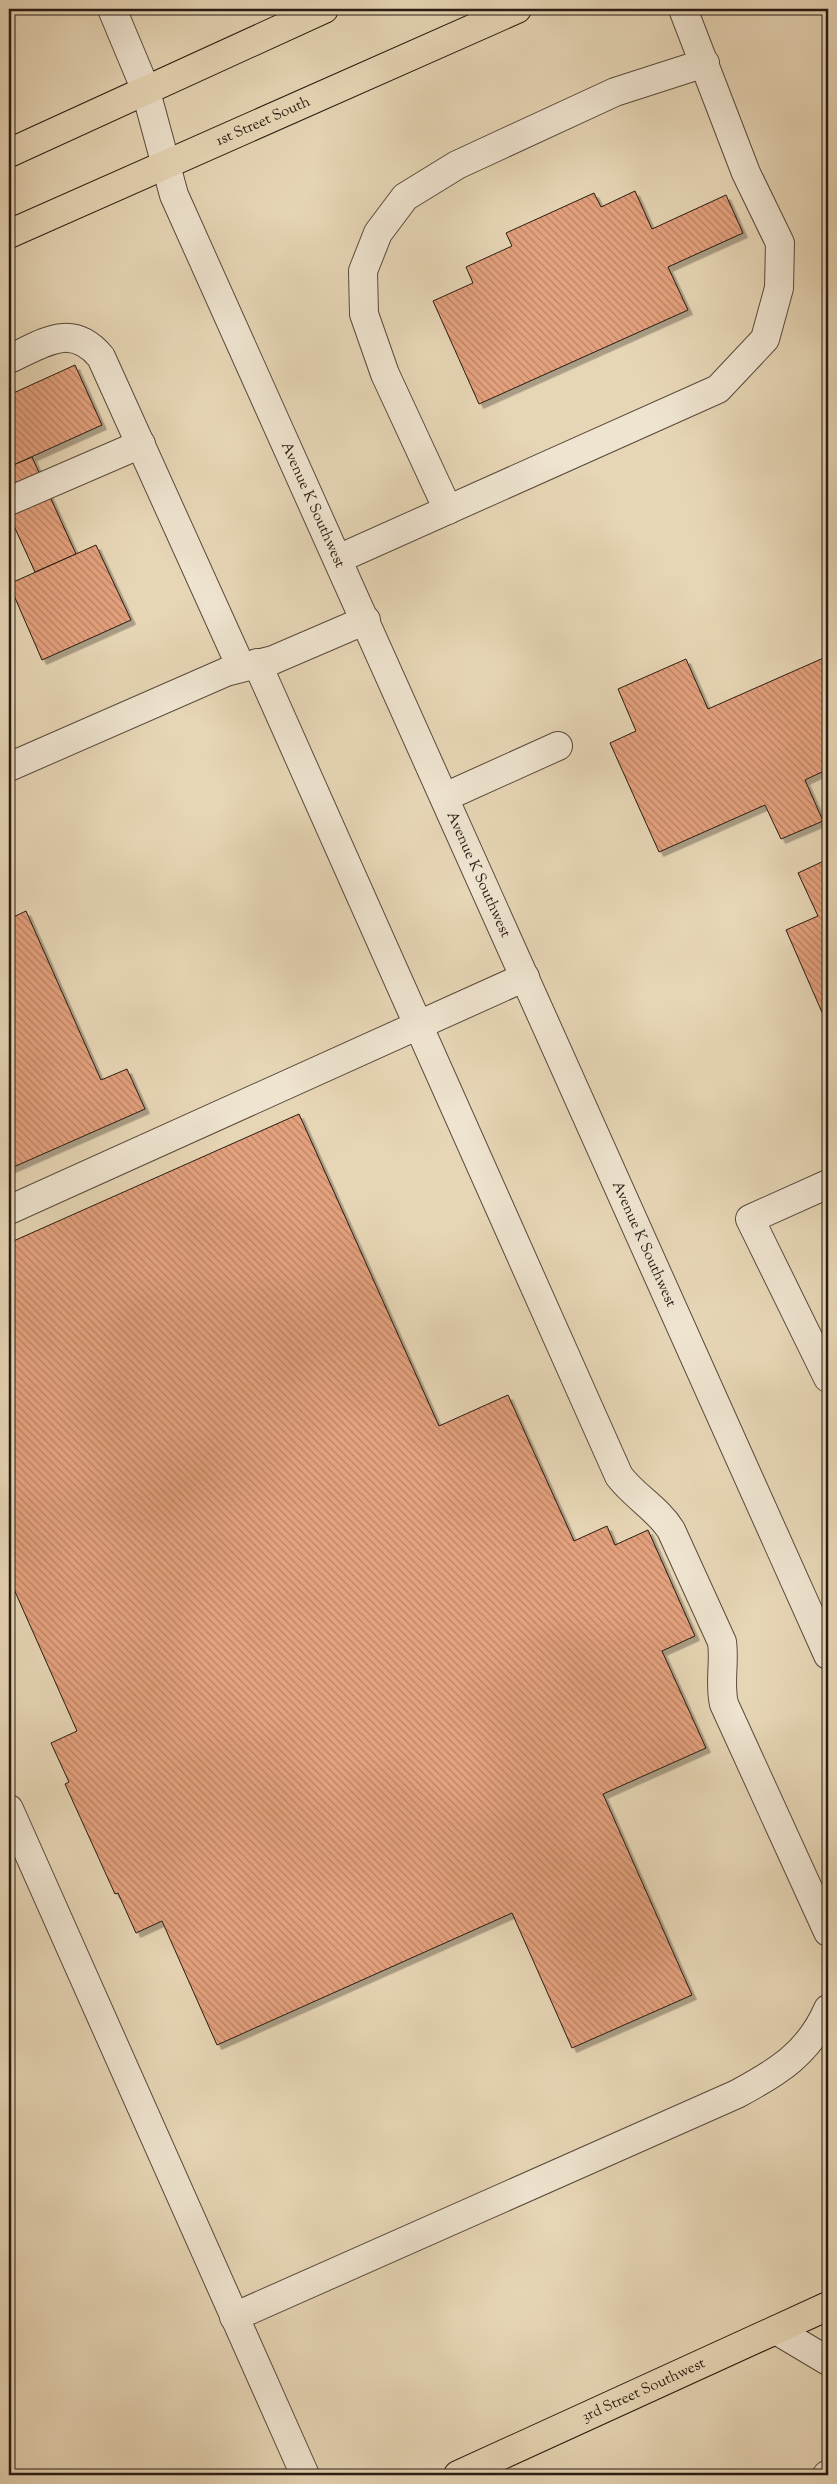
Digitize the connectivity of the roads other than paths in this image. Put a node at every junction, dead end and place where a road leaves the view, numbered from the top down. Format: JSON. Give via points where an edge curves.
{"nodes":[{"id":1,"x":112,"y":9,"type":"edge"},
{"id":2,"x":324,"y":9,"type":"edge"},
{"id":3,"x":517,"y":9,"type":"edge"},
{"id":4,"x":684,"y":9,"type":"edge"},
{"id":5,"x":704,"y":64,"type":"junction"},
{"id":6,"x":146,"y":88,"type":"junction"},
{"id":7,"x":9,"y":153,"type":"edge"},
{"id":8,"x":165,"y":165,"type":"junction"},
{"id":9,"x":9,"y":234,"type":"edge"},
{"id":10,"x":9,"y":359,"type":"edge"},
{"id":11,"x":141,"y":444,"type":"junction"},
{"id":12,"x":9,"y":501,"type":"edge"},
{"id":13,"x":448,"y":510,"type":"junction"},
{"id":14,"x":338,"y":559,"type":"junction"},
{"id":15,"x":366,"y":620,"type":"junction"},
{"id":16,"x":249,"y":665,"type":"junction"},
{"id":17,"x":558,"y":746,"type":"dead end"},
{"id":18,"x":9,"y":767,"type":"edge"},
{"id":19,"x":445,"y":797,"type":"junction"},
{"id":20,"x":525,"y":977,"type":"junction"},
{"id":21,"x":418,"y":1025,"type":"junction"},
{"id":22,"x":828,"y":1184,"type":"edge"},
{"id":23,"x":9,"y":1210,"type":"edge"},
{"id":24,"x":828,"y":1378,"type":"edge"},
{"id":25,"x":820,"y":1613,"type":"edge"},
{"id":26,"x":828,"y":1655,"type":"edge"},
{"id":27,"x":9,"y":1810,"type":"edge"},
{"id":28,"x":828,"y":1932,"type":"edge"},
{"id":29,"x":828,"y":2010,"type":"edge"},
{"id":30,"x":828,"y":2306,"type":"edge"},
{"id":31,"x":234,"y":2316,"type":"junction"},
{"id":32,"x":776,"y":2330,"type":"junction"},
{"id":33,"x":828,"y":2361,"type":"edge"},
{"id":34,"x":305,"y":2475,"type":"edge"},
{"id":35,"x":458,"y":2475,"type":"edge"}],
"edges":[{"from":1,"to":6,"type":"street","name":"Avenue K Southwest"},
{"from":2,"to":6,"type":"main road"},
{"from":3,"to":8,"type":"main road","name":"1st Street South"},
{"from":4,"to":5,"type":"street"},
{"from":5,"to":13,"type":"street","via":[[746,173],[780,243],[779,288],[765,339],[718,389]]},
{"from":5,"to":13,"type":"street","via":[[616,92],[457,165],[405,197],[378,233],[363,271],[364,314],[385,374]]},
{"from":6,"to":7,"type":"main road"},
{"from":6,"to":8,"type":"street","name":"Avenue K Southwest"},
{"from":8,"to":9,"type":"main road","name":"1st Street South"},
{"from":8,"to":14,"type":"street","name":"Avenue K Southwest","via":[[174,195]]},
{"from":10,"to":11,"type":"street","via":[[50,340],[65,336],[80,338],[100,357]]},
{"from":11,"to":12,"type":"street"},
{"from":11,"to":16,"type":"street"},
{"from":13,"to":14,"type":"street"},
{"from":14,"to":15,"type":"street","name":"Avenue K Southwest"},
{"from":15,"to":16,"type":"street","via":[[273,660]]},
{"from":15,"to":19,"type":"street","name":"Avenue K Southwest"},
{"from":16,"to":18,"type":"street"},
{"from":16,"to":21,"type":"street"},
{"from":17,"to":19,"type":"street"},
{"from":19,"to":20,"type":"street","name":"Avenue K Southwest"},
{"from":20,"to":21,"type":"street"},
{"from":20,"to":25,"type":"street","name":"Avenue K Southwest"},
{"from":21,"to":23,"type":"street"},
{"from":21,"to":28,"type":"street","via":[[619,1476],[630,1490],[662,1516],[672,1530],[722,1642],[721,1690],[724,1704]]},
{"from":22,"to":24,"type":"street","via":[[750,1219]]},
{"from":25,"to":26,"type":"street","name":"Avenue K Southwest"},
{"from":27,"to":31,"type":"street"},
{"from":29,"to":31,"type":"street","via":[[819,2030],[798,2054],[737,2094]]},
{"from":30,"to":32,"type":"main road","name":"3rd Street Southwest"},
{"from":31,"to":34,"type":"street"},
{"from":32,"to":33,"type":"street"},
{"from":32,"to":35,"type":"main road","name":"3rd Street Southwest"}]}
